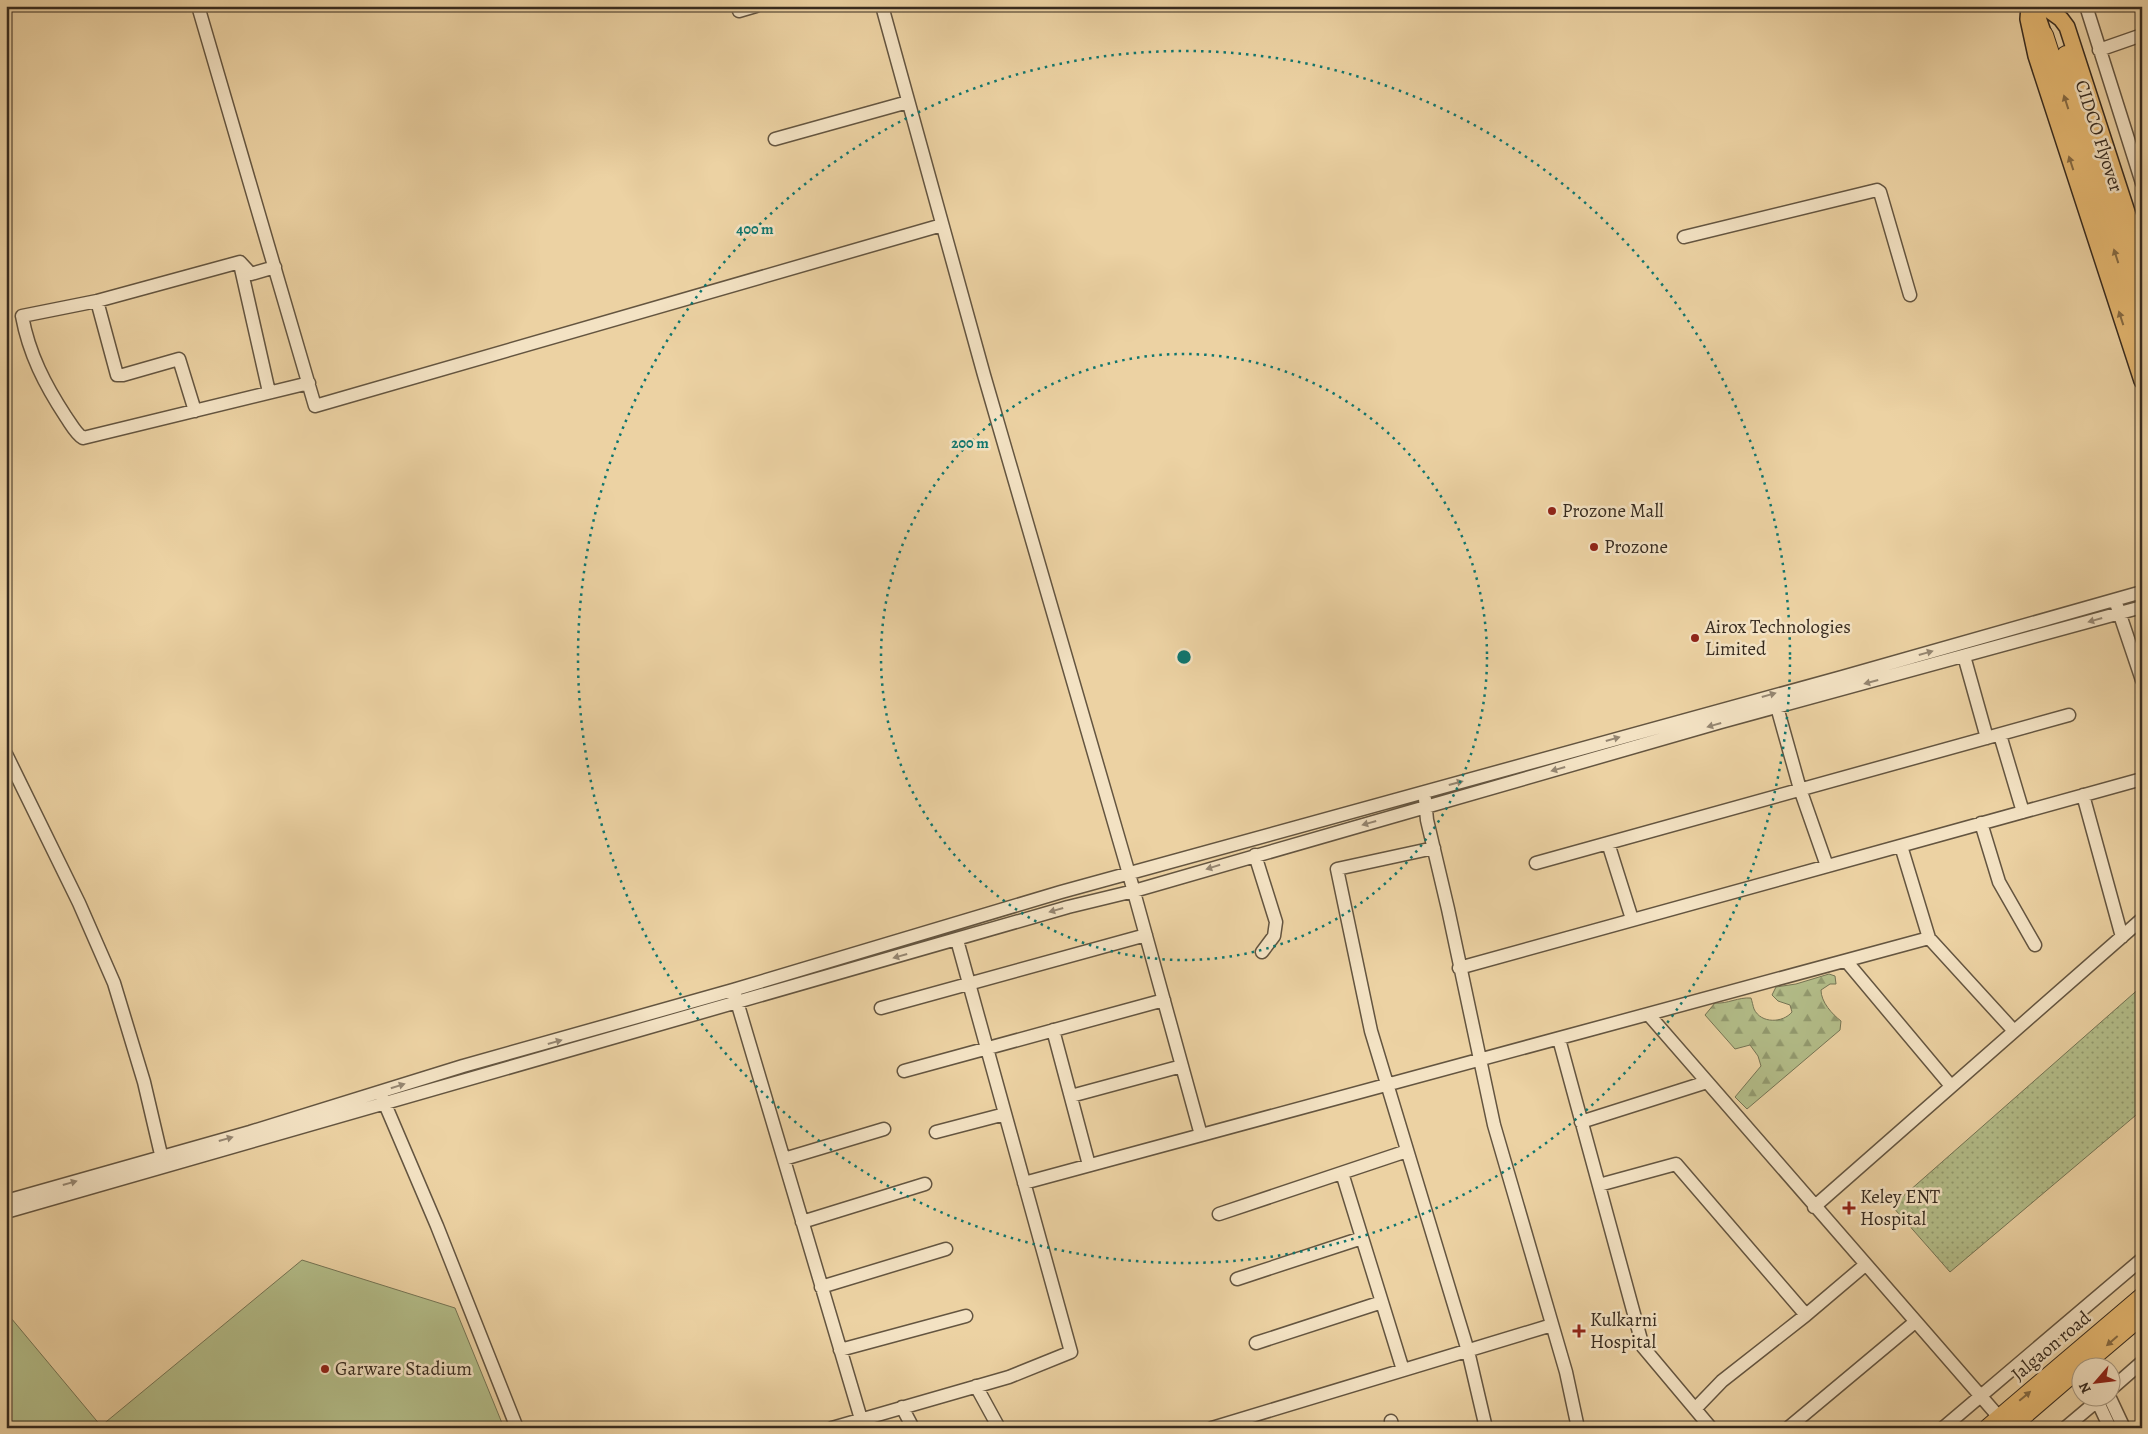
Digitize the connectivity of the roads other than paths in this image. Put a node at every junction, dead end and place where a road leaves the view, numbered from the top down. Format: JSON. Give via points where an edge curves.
{"nodes":[{"id":1,"x":198,"y":6,"type":"edge"},
{"id":2,"x":756,"y":6,"type":"edge"},
{"id":3,"x":882,"y":6,"type":"edge"},
{"id":4,"x":2029,"y":6,"type":"edge"},
{"id":5,"x":2034,"y":6,"type":"edge"},
{"id":6,"x":2086,"y":6,"type":"edge"},
{"id":7,"x":2049,"y":9,"type":"edge"},
{"id":8,"x":739,"y":11,"type":"dead end"},
{"id":9,"x":2044,"y":35,"type":"joint"},
{"id":10,"x":2142,"y":35,"type":"edge"},
{"id":11,"x":2099,"y":50,"type":"junction"},
{"id":12,"x":2066,"y":55,"type":"joint"},
{"id":13,"x":908,"y":102,"type":"junction"},
{"id":14,"x":775,"y":139,"type":"dead end"},
{"id":15,"x":2137,"y":153,"type":"edge"},
{"id":16,"x":2142,"y":183,"type":"edge"},
{"id":17,"x":942,"y":225,"type":"junction"},
{"id":18,"x":1684,"y":237,"type":"dead end"},
{"id":19,"x":2142,"y":258,"type":"edge"},
{"id":20,"x":240,"y":262,"type":"junction"},
{"id":21,"x":275,"y":268,"type":"junction"},
{"id":22,"x":2142,"y":290,"type":"edge"},
{"id":23,"x":1910,"y":295,"type":"dead end"},
{"id":24,"x":97,"y":301,"type":"junction"},
{"id":25,"x":2142,"y":336,"type":"edge"},
{"id":26,"x":2142,"y":381,"type":"edge"},
{"id":27,"x":309,"y":383,"type":"junction"},
{"id":28,"x":269,"y":392,"type":"junction"},
{"id":29,"x":195,"y":411,"type":"junction"},
{"id":30,"x":2142,"y":592,"type":"edge"},
{"id":31,"x":2115,"y":599,"type":"junction"},
{"id":32,"x":2142,"y":607,"type":"edge"},
{"id":33,"x":2120,"y":613,"type":"junction"},
{"id":34,"x":1964,"y":656,"type":"junction"},
{"id":35,"x":2142,"y":680,"type":"edge"},
{"id":36,"x":1777,"y":707,"type":"junction"},
{"id":37,"x":2069,"y":715,"type":"dead end"},
{"id":38,"x":2000,"y":734,"type":"junction"},
{"id":39,"x":1987,"y":738,"type":"junction"},
{"id":40,"x":6,"y":754,"type":"edge"},
{"id":41,"x":2142,"y":779,"type":"edge"},
{"id":42,"x":1800,"y":789,"type":"junction"},
{"id":43,"x":1417,"y":794,"type":"junction"},
{"id":44,"x":2083,"y":795,"type":"junction"},
{"id":45,"x":1422,"y":808,"type":"junction"},
{"id":46,"x":2023,"y":812,"type":"junction"},
{"id":47,"x":1981,"y":823,"type":"junction"},
{"id":48,"x":1608,"y":843,"type":"junction"},
{"id":49,"x":1900,"y":846,"type":"junction"},
{"id":50,"x":1434,"y":848,"type":"junction"},
{"id":51,"x":1255,"y":855,"type":"junction"},
{"id":52,"x":1536,"y":863,"type":"dead end"},
{"id":53,"x":1827,"y":866,"type":"junction"},
{"id":54,"x":1129,"y":874,"type":"junction"},
{"id":55,"x":1134,"y":891,"type":"junction"},
{"id":56,"x":1632,"y":919,"type":"junction"},
{"id":57,"x":2142,"y":919,"type":"edge"},
{"id":58,"x":1146,"y":935,"type":"junction"},
{"id":59,"x":2122,"y":937,"type":"junction"},
{"id":60,"x":1929,"y":938,"type":"junction"},
{"id":61,"x":957,"y":940,"type":"junction"},
{"id":62,"x":2035,"y":945,"type":"dead end"},
{"id":63,"x":1262,"y":952,"type":"dead end"},
{"id":64,"x":1847,"y":962,"type":"junction"},
{"id":65,"x":1459,"y":968,"type":"junction"},
{"id":66,"x":969,"y":983,"type":"junction"},
{"id":67,"x":735,"y":996,"type":"junction"},
{"id":68,"x":1164,"y":1000,"type":"junction"},
{"id":69,"x":881,"y":1008,"type":"dead end"},
{"id":70,"x":1649,"y":1015,"type":"junction"},
{"id":71,"x":632,"y":1026,"type":"junction"},
{"id":72,"x":1053,"y":1030,"type":"junction"},
{"id":73,"x":2014,"y":1032,"type":"junction"},
{"id":74,"x":1559,"y":1039,"type":"junction"},
{"id":75,"x":987,"y":1048,"type":"junction"},
{"id":76,"x":1480,"y":1060,"type":"junction"},
{"id":77,"x":1182,"y":1066,"type":"junction"},
{"id":78,"x":904,"y":1071,"type":"dead end"},
{"id":79,"x":1707,"y":1082,"type":"junction"},
{"id":80,"x":1387,"y":1085,"type":"junction"},
{"id":81,"x":1951,"y":1086,"type":"junction"},
{"id":82,"x":380,"y":1091,"type":"junction"},
{"id":83,"x":1071,"y":1096,"type":"junction"},
{"id":84,"x":386,"y":1104,"type":"junction"},
{"id":85,"x":1004,"y":1114,"type":"junction"},
{"id":86,"x":1581,"y":1122,"type":"junction"},
{"id":87,"x":884,"y":1129,"type":"dead end"},
{"id":88,"x":936,"y":1132,"type":"dead end"},
{"id":89,"x":1201,"y":1135,"type":"junction"},
{"id":90,"x":1407,"y":1151,"type":"junction"},
{"id":91,"x":784,"y":1159,"type":"junction"},
{"id":92,"x":163,"y":1162,"type":"junction"},
{"id":93,"x":1089,"y":1166,"type":"junction"},
{"id":94,"x":1342,"y":1173,"type":"junction"},
{"id":95,"x":97,"y":1181,"type":"junction"},
{"id":96,"x":925,"y":1184,"type":"dead end"},
{"id":97,"x":1024,"y":1184,"type":"junction"},
{"id":98,"x":1598,"y":1185,"type":"junction"},
{"id":99,"x":6,"y":1201,"type":"edge"},
{"id":100,"x":1814,"y":1207,"type":"junction"},
{"id":101,"x":6,"y":1212,"type":"edge"},
{"id":102,"x":1219,"y":1214,"type":"dead end"},
{"id":103,"x":802,"y":1222,"type":"junction"},
{"id":104,"x":1362,"y":1238,"type":"junction"},
{"id":105,"x":946,"y":1249,"type":"dead end"},
{"id":106,"x":2142,"y":1260,"type":"edge"},
{"id":107,"x":1865,"y":1265,"type":"junction"},
{"id":108,"x":1237,"y":1279,"type":"dead end"},
{"id":109,"x":822,"y":1287,"type":"junction"},
{"id":110,"x":2142,"y":1297,"type":"edge"},
{"id":111,"x":1382,"y":1302,"type":"junction"},
{"id":112,"x":2142,"y":1315,"type":"edge"},
{"id":113,"x":966,"y":1316,"type":"dead end"},
{"id":114,"x":1806,"y":1316,"type":"junction"},
{"id":115,"x":1915,"y":1322,"type":"junction"},
{"id":116,"x":1552,"y":1325,"type":"junction"},
{"id":117,"x":1256,"y":1343,"type":"dead end"},
{"id":118,"x":840,"y":1350,"type":"junction"},
{"id":119,"x":1468,"y":1350,"type":"junction"},
{"id":120,"x":2096,"y":1356,"type":"edge"},
{"id":121,"x":2142,"y":1362,"type":"edge"},
{"id":122,"x":1404,"y":1370,"type":"junction"},
{"id":123,"x":2070,"y":1376,"type":"edge"},
{"id":124,"x":2120,"y":1381,"type":"edge"},
{"id":125,"x":976,"y":1386,"type":"junction"},
{"id":126,"x":1980,"y":1396,"type":"junction"},
{"id":127,"x":2091,"y":1406,"type":"edge"},
{"id":128,"x":2103,"y":1406,"type":"edge"},
{"id":129,"x":2107,"y":1406,"type":"edge"},
{"id":130,"x":902,"y":1407,"type":"junction"},
{"id":131,"x":1695,"y":1409,"type":"junction"},
{"id":132,"x":861,"y":1419,"type":"junction"},
{"id":133,"x":2001,"y":1425,"type":"edge"},
{"id":134,"x":517,"y":1428,"type":"edge"},
{"id":135,"x":832,"y":1428,"type":"edge"},
{"id":136,"x":913,"y":1428,"type":"edge"},
{"id":137,"x":999,"y":1428,"type":"edge"},
{"id":138,"x":1212,"y":1428,"type":"edge"},
{"id":139,"x":1486,"y":1428,"type":"edge"},
{"id":140,"x":1578,"y":1428,"type":"edge"},
{"id":141,"x":1711,"y":1428,"type":"edge"},
{"id":142,"x":1788,"y":1428,"type":"edge"},
{"id":143,"x":1943,"y":1428,"type":"edge"},
{"id":144,"x":2065,"y":1428,"type":"edge"},
{"id":145,"x":2110,"y":1428,"type":"edge"},
{"id":146,"x":2124,"y":1428,"type":"edge"}],
"edges":[{"from":1,"to":21,"type":"street"},
{"from":2,"to":8,"type":"street"},
{"from":3,"to":13,"type":"street"},
{"from":26,"to":4,"type":"main road","one_way":true,"via":[[2036,56],[2028,19]]},
{"from":5,"to":9,"type":"main road","name":"CIDCO Flyover"},
{"from":6,"to":11,"type":"street"},
{"from":7,"to":12,"type":"main road","name":"CIDCO Flyover"},
{"from":7,"to":19,"type":"main road","via":[[2067,27]]},
{"from":25,"to":9,"type":"highway","name":"CIDCO Flyover","one_way":true},
{"from":10,"to":11,"type":"street"},
{"from":11,"to":15,"type":"street"},
{"from":12,"to":22,"type":"highway","name":"CIDCO Flyover"},
{"from":13,"to":14,"type":"street"},
{"from":13,"to":17,"type":"street"},
{"from":15,"to":16,"type":"street"},
{"from":17,"to":27,"type":"street","via":[[315,406]]},
{"from":17,"to":54,"type":"street"},
{"from":18,"to":23,"type":"street","via":[[1877,190]]},
{"from":20,"to":21,"type":"street","via":[[251,274]]},
{"from":20,"to":24,"type":"street"},
{"from":20,"to":28,"type":"street"},
{"from":21,"to":27,"type":"street"},
{"from":24,"to":29,"type":"street","via":[[117,374],[182,360]]},
{"from":24,"to":29,"type":"street","via":[[22,316],[25,335],[41,377],[80,436],[87,438]]},
{"from":27,"to":28,"type":"street"},
{"from":28,"to":29,"type":"street"},
{"from":30,"to":31,"type":"street"},
{"from":31,"to":33,"type":"street"},
{"from":43,"to":31,"type":"street","one_way":true},
{"from":32,"to":33,"type":"street"},
{"from":33,"to":34,"type":"street","one_way":true},
{"from":33,"to":35,"type":"street"},
{"from":34,"to":36,"type":"street","one_way":true},
{"from":34,"to":39,"type":"street"},
{"from":36,"to":42,"type":"street"},
{"from":36,"to":45,"type":"street","one_way":true},
{"from":37,"to":38,"type":"street"},
{"from":38,"to":39,"type":"street"},
{"from":38,"to":46,"type":"street"},
{"from":39,"to":42,"type":"street"},
{"from":40,"to":92,"type":"street","via":[[79,902],[114,983],[144,1082]]},
{"from":41,"to":44,"type":"street"},
{"from":42,"to":48,"type":"street"},
{"from":42,"to":53,"type":"street"},
{"from":43,"to":45,"type":"street"},
{"from":43,"to":54,"type":"street"},
{"from":44,"to":46,"type":"street"},
{"from":44,"to":59,"type":"street"},
{"from":45,"to":50,"type":"street"},
{"from":45,"to":51,"type":"street","one_way":true},
{"from":46,"to":47,"type":"street"},
{"from":47,"to":49,"type":"street"},
{"from":47,"to":62,"type":"street","via":[[1999,882]]},
{"from":48,"to":52,"type":"street"},
{"from":48,"to":56,"type":"street"},
{"from":49,"to":53,"type":"street"},
{"from":49,"to":60,"type":"street"},
{"from":50,"to":65,"type":"street"},
{"from":50,"to":80,"type":"street","via":[[1337,869],[1371,1031]]},
{"from":51,"to":55,"type":"street","one_way":true},
{"from":51,"to":63,"type":"street","via":[[1276,922],[1274,936]]},
{"from":53,"to":56,"type":"street"},
{"from":54,"to":55,"type":"street"},
{"from":54,"to":67,"type":"street","via":[[902,938]]},
{"from":55,"to":58,"type":"street"},
{"from":55,"to":61,"type":"street","one_way":true},
{"from":56,"to":65,"type":"street"},
{"from":57,"to":59,"type":"street"},
{"from":58,"to":66,"type":"street"},
{"from":58,"to":68,"type":"street"},
{"from":59,"to":73,"type":"street"},
{"from":60,"to":64,"type":"street"},
{"from":60,"to":73,"type":"street"},
{"from":61,"to":66,"type":"street"},
{"from":61,"to":67,"type":"street","one_way":true},
{"from":64,"to":70,"type":"street"},
{"from":64,"to":81,"type":"street"},
{"from":65,"to":76,"type":"street"},
{"from":66,"to":69,"type":"street"},
{"from":66,"to":75,"type":"street"},
{"from":67,"to":71,"type":"street"},
{"from":67,"to":91,"type":"street"},
{"from":68,"to":72,"type":"street"},
{"from":68,"to":77,"type":"street"},
{"from":70,"to":74,"type":"street"},
{"from":70,"to":79,"type":"street"},
{"from":82,"to":71,"type":"street","one_way":true},
{"from":71,"to":84,"type":"street"},
{"from":72,"to":75,"type":"street"},
{"from":72,"to":83,"type":"street"},
{"from":73,"to":81,"type":"street"},
{"from":74,"to":76,"type":"street"},
{"from":74,"to":86,"type":"street"},
{"from":75,"to":78,"type":"street"},
{"from":75,"to":85,"type":"street"},
{"from":76,"to":80,"type":"street"},
{"from":76,"to":116,"type":"street","via":[[1494,1125]]},
{"from":77,"to":83,"type":"street"},
{"from":77,"to":89,"type":"street"},
{"from":79,"to":86,"type":"street"},
{"from":79,"to":100,"type":"street"},
{"from":80,"to":89,"type":"street"},
{"from":80,"to":90,"type":"street"},
{"from":81,"to":100,"type":"street"},
{"from":82,"to":84,"type":"street"},
{"from":92,"to":82,"type":"street","one_way":true},
{"from":83,"to":93,"type":"street"},
{"from":84,"to":92,"type":"street"},
{"from":84,"to":134,"type":"street"},
{"from":85,"to":88,"type":"street"},
{"from":85,"to":97,"type":"street"},
{"from":86,"to":98,"type":"street"},
{"from":87,"to":91,"type":"street"},
{"from":89,"to":93,"type":"street"},
{"from":90,"to":94,"type":"street"},
{"from":90,"to":119,"type":"street"},
{"from":91,"to":103,"type":"street"},
{"from":92,"to":95,"type":"street"},
{"from":93,"to":97,"type":"street"},
{"from":94,"to":102,"type":"street"},
{"from":94,"to":104,"type":"street"},
{"from":99,"to":95,"type":"street","one_way":true},
{"from":95,"to":101,"type":"street"},
{"from":96,"to":103,"type":"street"},
{"from":97,"to":125,"type":"street","via":[[1071,1352]]},
{"from":98,"to":114,"type":"street","via":[[1676,1164]]},
{"from":98,"to":131,"type":"street","via":[[1643,1347]]},
{"from":100,"to":107,"type":"street"},
{"from":103,"to":109,"type":"street"},
{"from":104,"to":108,"type":"street"},
{"from":104,"to":111,"type":"street"},
{"from":105,"to":109,"type":"street"},
{"from":106,"to":126,"type":"street"},
{"from":107,"to":114,"type":"street"},
{"from":107,"to":115,"type":"street"},
{"from":109,"to":118,"type":"street"},
{"from":133,"to":110,"type":"highway","name":"Jalgaon road","one_way":true},
{"from":111,"to":117,"type":"street"},
{"from":111,"to":122,"type":"street"},
{"from":112,"to":120,"type":"highway","name":"Jalgaon road","one_way":true},
{"from":113,"to":118,"type":"street"},
{"from":114,"to":131,"type":"street","via":[[1722,1381]]},
{"from":115,"to":126,"type":"street"},
{"from":115,"to":142,"type":"street"},
{"from":116,"to":119,"type":"street"},
{"from":116,"to":140,"type":"street"},
{"from":118,"to":132,"type":"street"},
{"from":119,"to":122,"type":"street"},
{"from":119,"to":139,"type":"street"},
{"from":121,"to":124,"type":"street"},
{"from":122,"to":138,"type":"street"},
{"from":123,"to":133,"type":"highway","name":"Jalgaon road"},
{"from":125,"to":130,"type":"street"},
{"from":125,"to":137,"type":"street"},
{"from":126,"to":133,"type":"street"},
{"from":126,"to":143,"type":"street"},
{"from":127,"to":144,"type":"street"},
{"from":128,"to":145,"type":"street"},
{"from":129,"to":146,"type":"street"},
{"from":130,"to":132,"type":"street"},
{"from":130,"to":136,"type":"street"},
{"from":131,"to":141,"type":"street"},
{"from":132,"to":135,"type":"street"}]}
